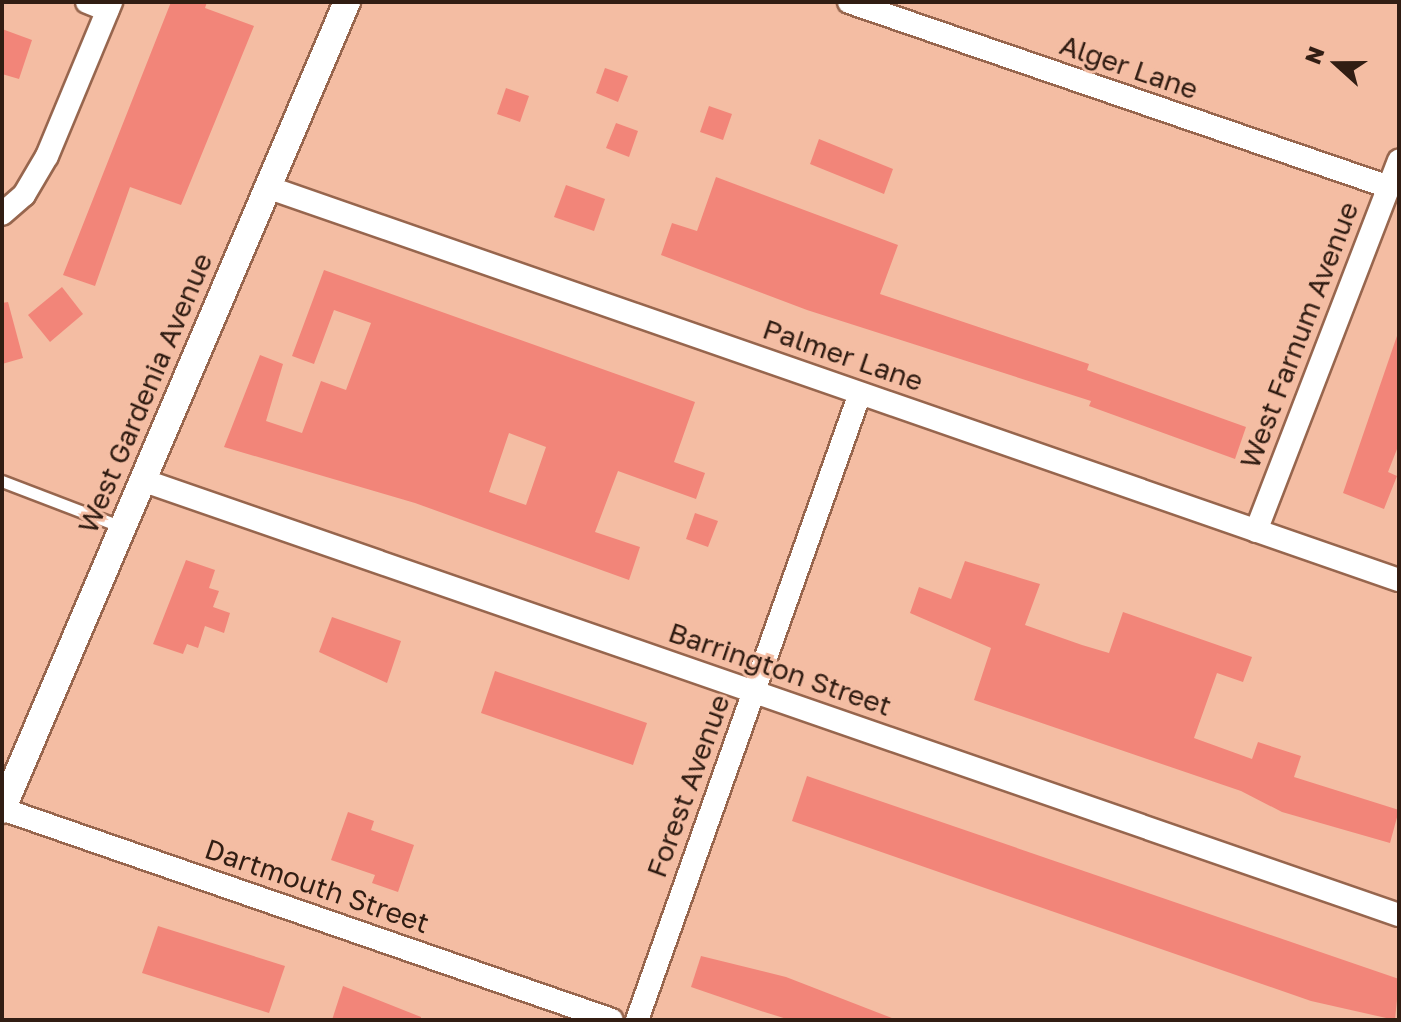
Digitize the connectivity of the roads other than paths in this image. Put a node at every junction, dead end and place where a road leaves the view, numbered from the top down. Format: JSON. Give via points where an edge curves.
{"nodes":[{"id":1,"x":347,"y":2,"type":"edge"},
{"id":2,"x":849,"y":2,"type":"edge"},
{"id":3,"x":102,"y":5,"type":"edge"},
{"id":4,"x":1399,"y":161,"type":"edge"},
{"id":5,"x":267,"y":187,"type":"junction"},
{"id":6,"x":1389,"y":187,"type":"junction"},
{"id":7,"x":2,"y":214,"type":"edge"},
{"id":8,"x":860,"y":393,"type":"junction"},
{"id":9,"x":142,"y":480,"type":"junction"},
{"id":10,"x":2,"y":481,"type":"edge"},
{"id":11,"x":122,"y":527,"type":"junction"},
{"id":12,"x":1256,"y":531,"type":"junction"},
{"id":13,"x":1399,"y":580,"type":"edge"},
{"id":14,"x":754,"y":693,"type":"junction"},
{"id":15,"x":2,"y":809,"type":"edge"},
{"id":16,"x":1399,"y":915,"type":"edge"},
{"id":17,"x":612,"y":1020,"type":"edge"},
{"id":18,"x":637,"y":1020,"type":"edge"}],
"edges":[{"from":1,"to":5,"type":"street","name":"West Gardenia Avenue"},
{"from":2,"to":6,"type":"street","name":"Alger Lane"},
{"from":3,"to":7,"type":"street","via":[[47,156],[24,195]]},
{"from":4,"to":6,"type":"street","name":"West Farnum Avenue"},
{"from":5,"to":8,"type":"street","name":"Palmer Lane"},
{"from":5,"to":9,"type":"street","name":"West Gardenia Avenue"},
{"from":6,"to":12,"type":"street","name":"West Farnum Avenue"},
{"from":8,"to":12,"type":"street","name":"Palmer Lane"},
{"from":8,"to":14,"type":"street","name":"Forest Avenue"},
{"from":9,"to":11,"type":"street","name":"West Gardenia Avenue"},
{"from":9,"to":14,"type":"street","name":"Barrington Street"},
{"from":10,"to":11,"type":"lane"},
{"from":11,"to":15,"type":"street","name":"West Gardenia Avenue"},
{"from":12,"to":13,"type":"street","name":"Palmer Lane"},
{"from":14,"to":16,"type":"street","name":"Barrington Street"},
{"from":14,"to":18,"type":"street","name":"Forest Avenue","via":[[740,719]]},
{"from":15,"to":17,"type":"street","name":"Dartmouth Street"}]}
